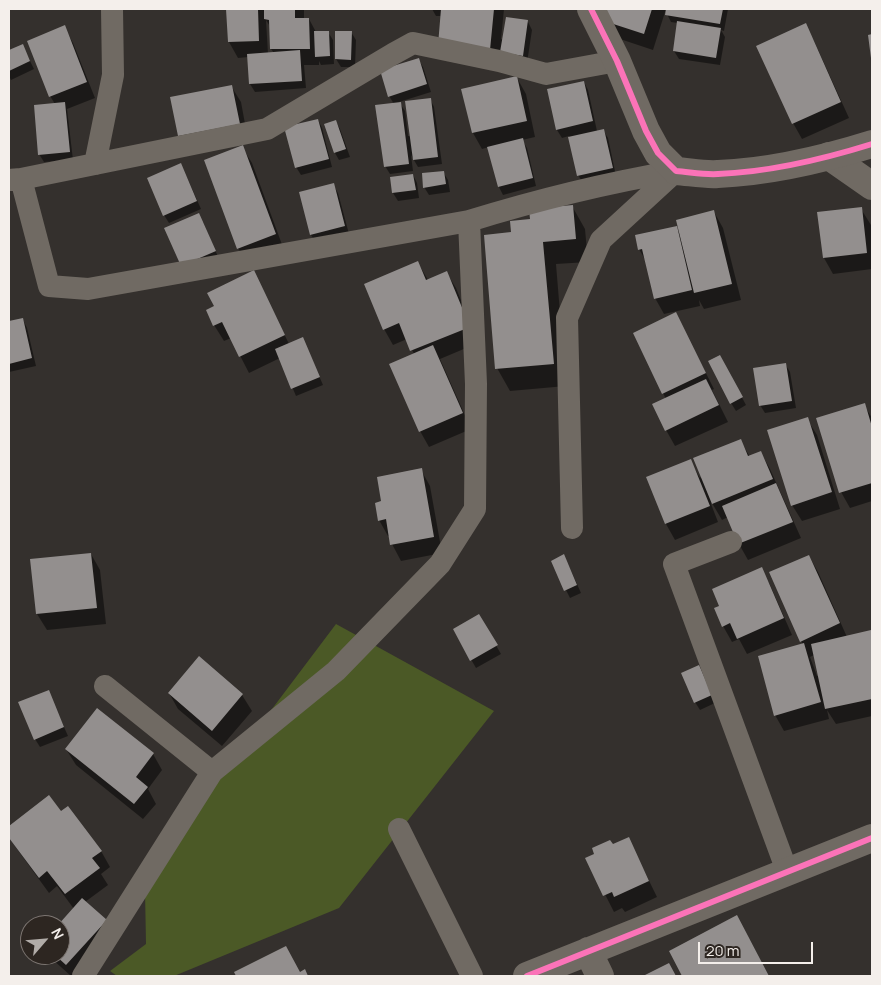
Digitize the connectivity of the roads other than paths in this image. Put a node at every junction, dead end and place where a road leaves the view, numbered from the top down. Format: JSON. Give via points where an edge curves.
{"nodes":[{"id":1,"x":112,"y":9,"type":"edge"},
{"id":2,"x":591,"y":9,"type":"edge"},
{"id":3,"x":617,"y":61,"type":"junction"},
{"id":4,"x":872,"y":144,"type":"edge"},
{"id":5,"x":828,"y":156,"type":"junction"},
{"id":6,"x":95,"y":164,"type":"junction"},
{"id":7,"x":676,"y":171,"type":"junction"},
{"id":8,"x":15,"y":180,"type":"edge"},
{"id":9,"x":872,"y":186,"type":"edge"},
{"id":10,"x":469,"y":221,"type":"junction"},
{"id":11,"x":572,"y":528,"type":"dead end"},
{"id":12,"x":731,"y":542,"type":"dead end"},
{"id":13,"x":105,"y":686,"type":"dead end"},
{"id":14,"x":212,"y":772,"type":"junction"},
{"id":15,"x":399,"y":829,"type":"dead end"},
{"id":16,"x":872,"y":838,"type":"edge"},
{"id":17,"x":787,"y":871,"type":"junction"},
{"id":18,"x":588,"y":951,"type":"junction"},
{"id":19,"x":83,"y":976,"type":"edge"},
{"id":20,"x":472,"y":976,"type":"edge"},
{"id":21,"x":527,"y":976,"type":"edge"},
{"id":22,"x":600,"y":976,"type":"edge"}],
"edges":[{"from":1,"to":6,"type":"lane","via":[[113,75]]},
{"from":2,"to":3,"type":"street"},
{"from":3,"to":6,"type":"lane","via":[[546,74],[413,44],[267,129]]},
{"from":3,"to":7,"type":"street","via":[[646,131],[658,153]]},
{"from":4,"to":5,"type":"street"},
{"from":5,"to":7,"type":"street","via":[[768,169],[717,174]]},
{"from":5,"to":9,"type":"street"},
{"from":6,"to":8,"type":"lane"},
{"from":7,"to":10,"type":"lane","via":[[528,203]]},
{"from":7,"to":11,"type":"lane","via":[[601,240],[567,318]]},
{"from":8,"to":10,"type":"lane","via":[[49,286],[88,289]]},
{"from":10,"to":14,"type":"lane","via":[[476,384],[475,509],[440,564],[336,671]]},
{"from":12,"to":17,"type":"lane","via":[[674,564]]},
{"from":13,"to":14,"type":"lane"},
{"from":14,"to":19,"type":"lane"},
{"from":15,"to":20,"type":"lane"},
{"from":16,"to":17,"type":"street"},
{"from":17,"to":18,"type":"street"},
{"from":18,"to":21,"type":"street"},
{"from":18,"to":22,"type":"street"}]}
